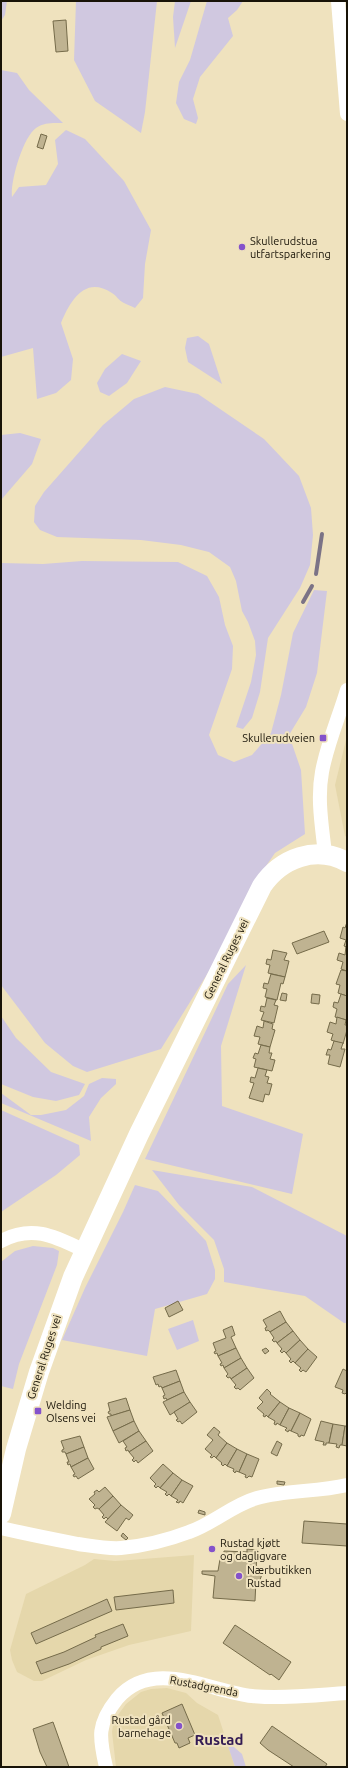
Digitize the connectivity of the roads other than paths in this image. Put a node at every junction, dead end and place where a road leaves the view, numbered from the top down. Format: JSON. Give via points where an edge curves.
{"nodes":[{"id":1,"x":338,"y":1,"type":"edge"},
{"id":2,"x":347,"y":114,"type":"edge"},
{"id":3,"x":347,"y":690,"type":"edge"},
{"id":4,"x":325,"y":854,"type":"junction"},
{"id":5,"x":347,"y":862,"type":"edge"},
{"id":6,"x":1,"y":1241,"type":"edge"},
{"id":7,"x":85,"y":1251,"type":"junction"},
{"id":8,"x":347,"y":1485,"type":"edge"},
{"id":9,"x":1,"y":1514,"type":"edge"},
{"id":10,"x":1,"y":1528,"type":"edge"},
{"id":11,"x":347,"y":1693,"type":"edge"},
{"id":12,"x":106,"y":1767,"type":"edge"}],
"edges":[{"from":1,"to":2,"type":"street"},
{"from":3,"to":4,"type":"street","via":[[322,772],[320,801]]},
{"from":4,"to":5,"type":"main road"},
{"from":4,"to":7,"type":"main road","name":"General Ruges vei","via":[[308,854],[287,862],[273,872],[265,883],[240,928],[139,1134]]},
{"from":6,"to":7,"type":"street","via":[[20,1233],[34,1232],[61,1238]]},
{"from":7,"to":9,"type":"main road","name":"General Ruges vei","via":[[60,1308],[39,1372],[16,1449]]},
{"from":8,"to":10,"type":"street","via":[[257,1498],[231,1509],[191,1532],[165,1540],[121,1548],[38,1537]]},
{"from":11,"to":12,"type":"street","name":"Rustadgrenda","via":[[268,1697],[170,1678],[143,1680],[120,1696],[102,1721]]}]}
